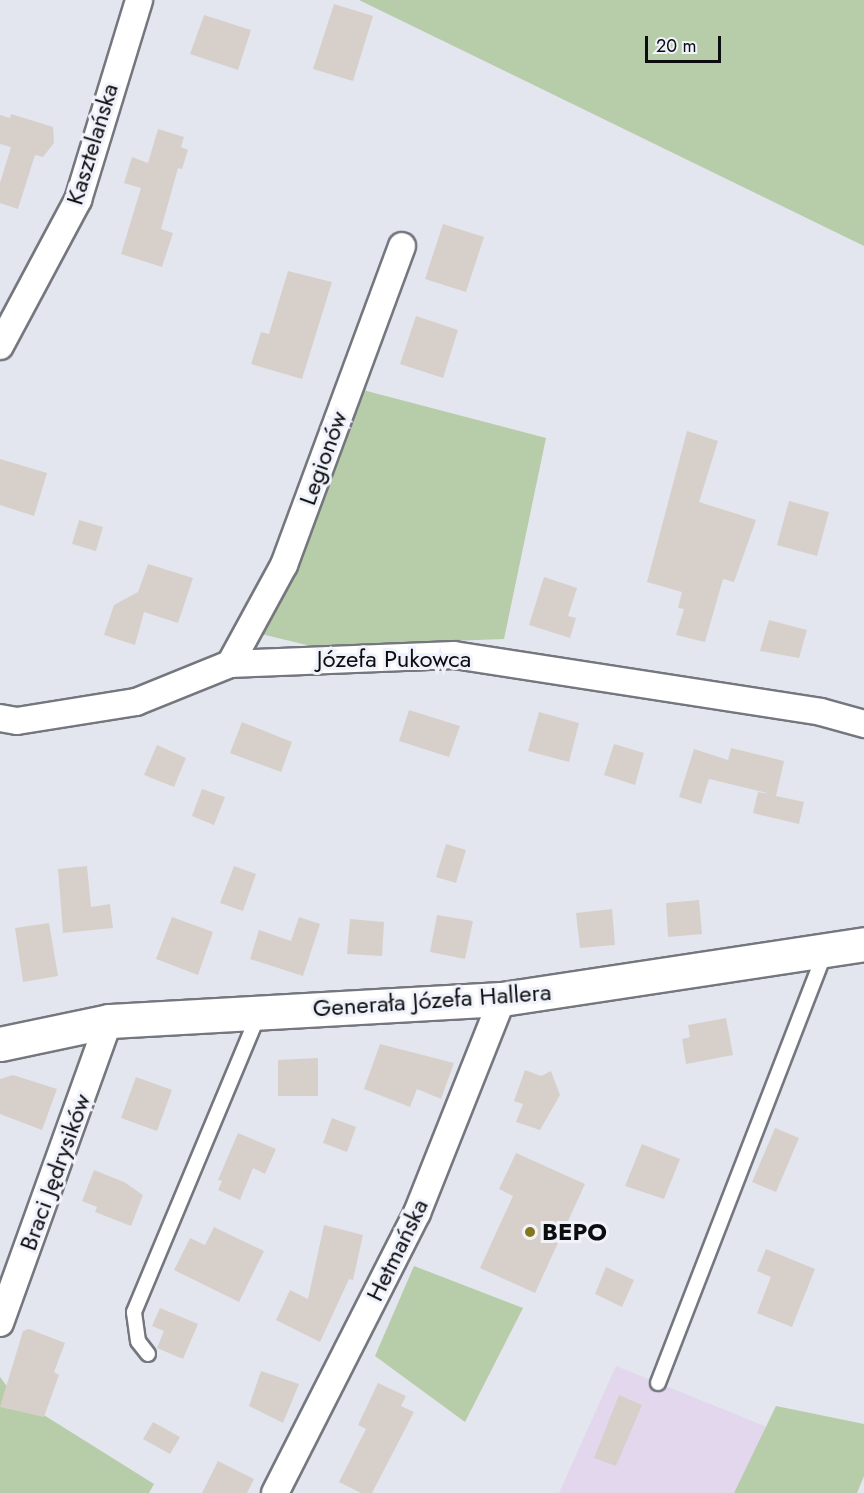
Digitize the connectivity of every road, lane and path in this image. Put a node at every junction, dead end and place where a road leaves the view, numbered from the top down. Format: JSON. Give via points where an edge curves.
{"nodes":[{"id":1,"x":139,"y":0,"type":"edge"},
{"id":2,"x":402,"y":246,"type":"dead end"},
{"id":3,"x":0,"y":346,"type":"edge"},
{"id":4,"x":230,"y":664,"type":"junction"},
{"id":5,"x":0,"y":718,"type":"edge"},
{"id":6,"x":864,"y":724,"type":"edge"},
{"id":7,"x":864,"y":944,"type":"edge"},
{"id":8,"x":825,"y":951,"type":"junction"},
{"id":9,"x":502,"y":999,"type":"junction"},
{"id":10,"x":259,"y":1013,"type":"junction"},
{"id":11,"x":109,"y":1021,"type":"junction"},
{"id":12,"x":0,"y":1044,"type":"edge"},
{"id":13,"x":0,"y":1323,"type":"edge"},
{"id":14,"x":148,"y":1354,"type":"dead end"},
{"id":15,"x":658,"y":1383,"type":"dead end"},
{"id":16,"x":275,"y":1493,"type":"edge"}],
"edges":[{"from":1,"to":3,"type":"street","name":"Kasztelańska","via":[[78,200]]},
{"from":2,"to":4,"type":"street","name":"Legionów","via":[[284,565]]},
{"from":4,"to":5,"type":"street","name":"Józefa Pukowca","via":[[136,702],[17,721]]},
{"from":4,"to":6,"type":"street","name":"Józefa Pukowca","via":[[454,655],[821,712]]},
{"from":7,"to":8,"type":"street","name":"Generała Józefa Hallera"},
{"from":8,"to":9,"type":"street","name":"Generała Józefa Hallera"},
{"from":8,"to":15,"type":"lane"},
{"from":9,"to":10,"type":"street","name":"Generała Józefa Hallera"},
{"from":9,"to":16,"type":"street","name":"Hetmańska","via":[[417,1214]]},
{"from":10,"to":11,"type":"street","name":"Generała Józefa Hallera"},
{"from":10,"to":14,"type":"lane","via":[[134,1312],[138,1341]]},
{"from":11,"to":12,"type":"street","name":"Generała Józefa Hallera"},
{"from":11,"to":13,"type":"street","name":"Braci Jędrysików"}]}
